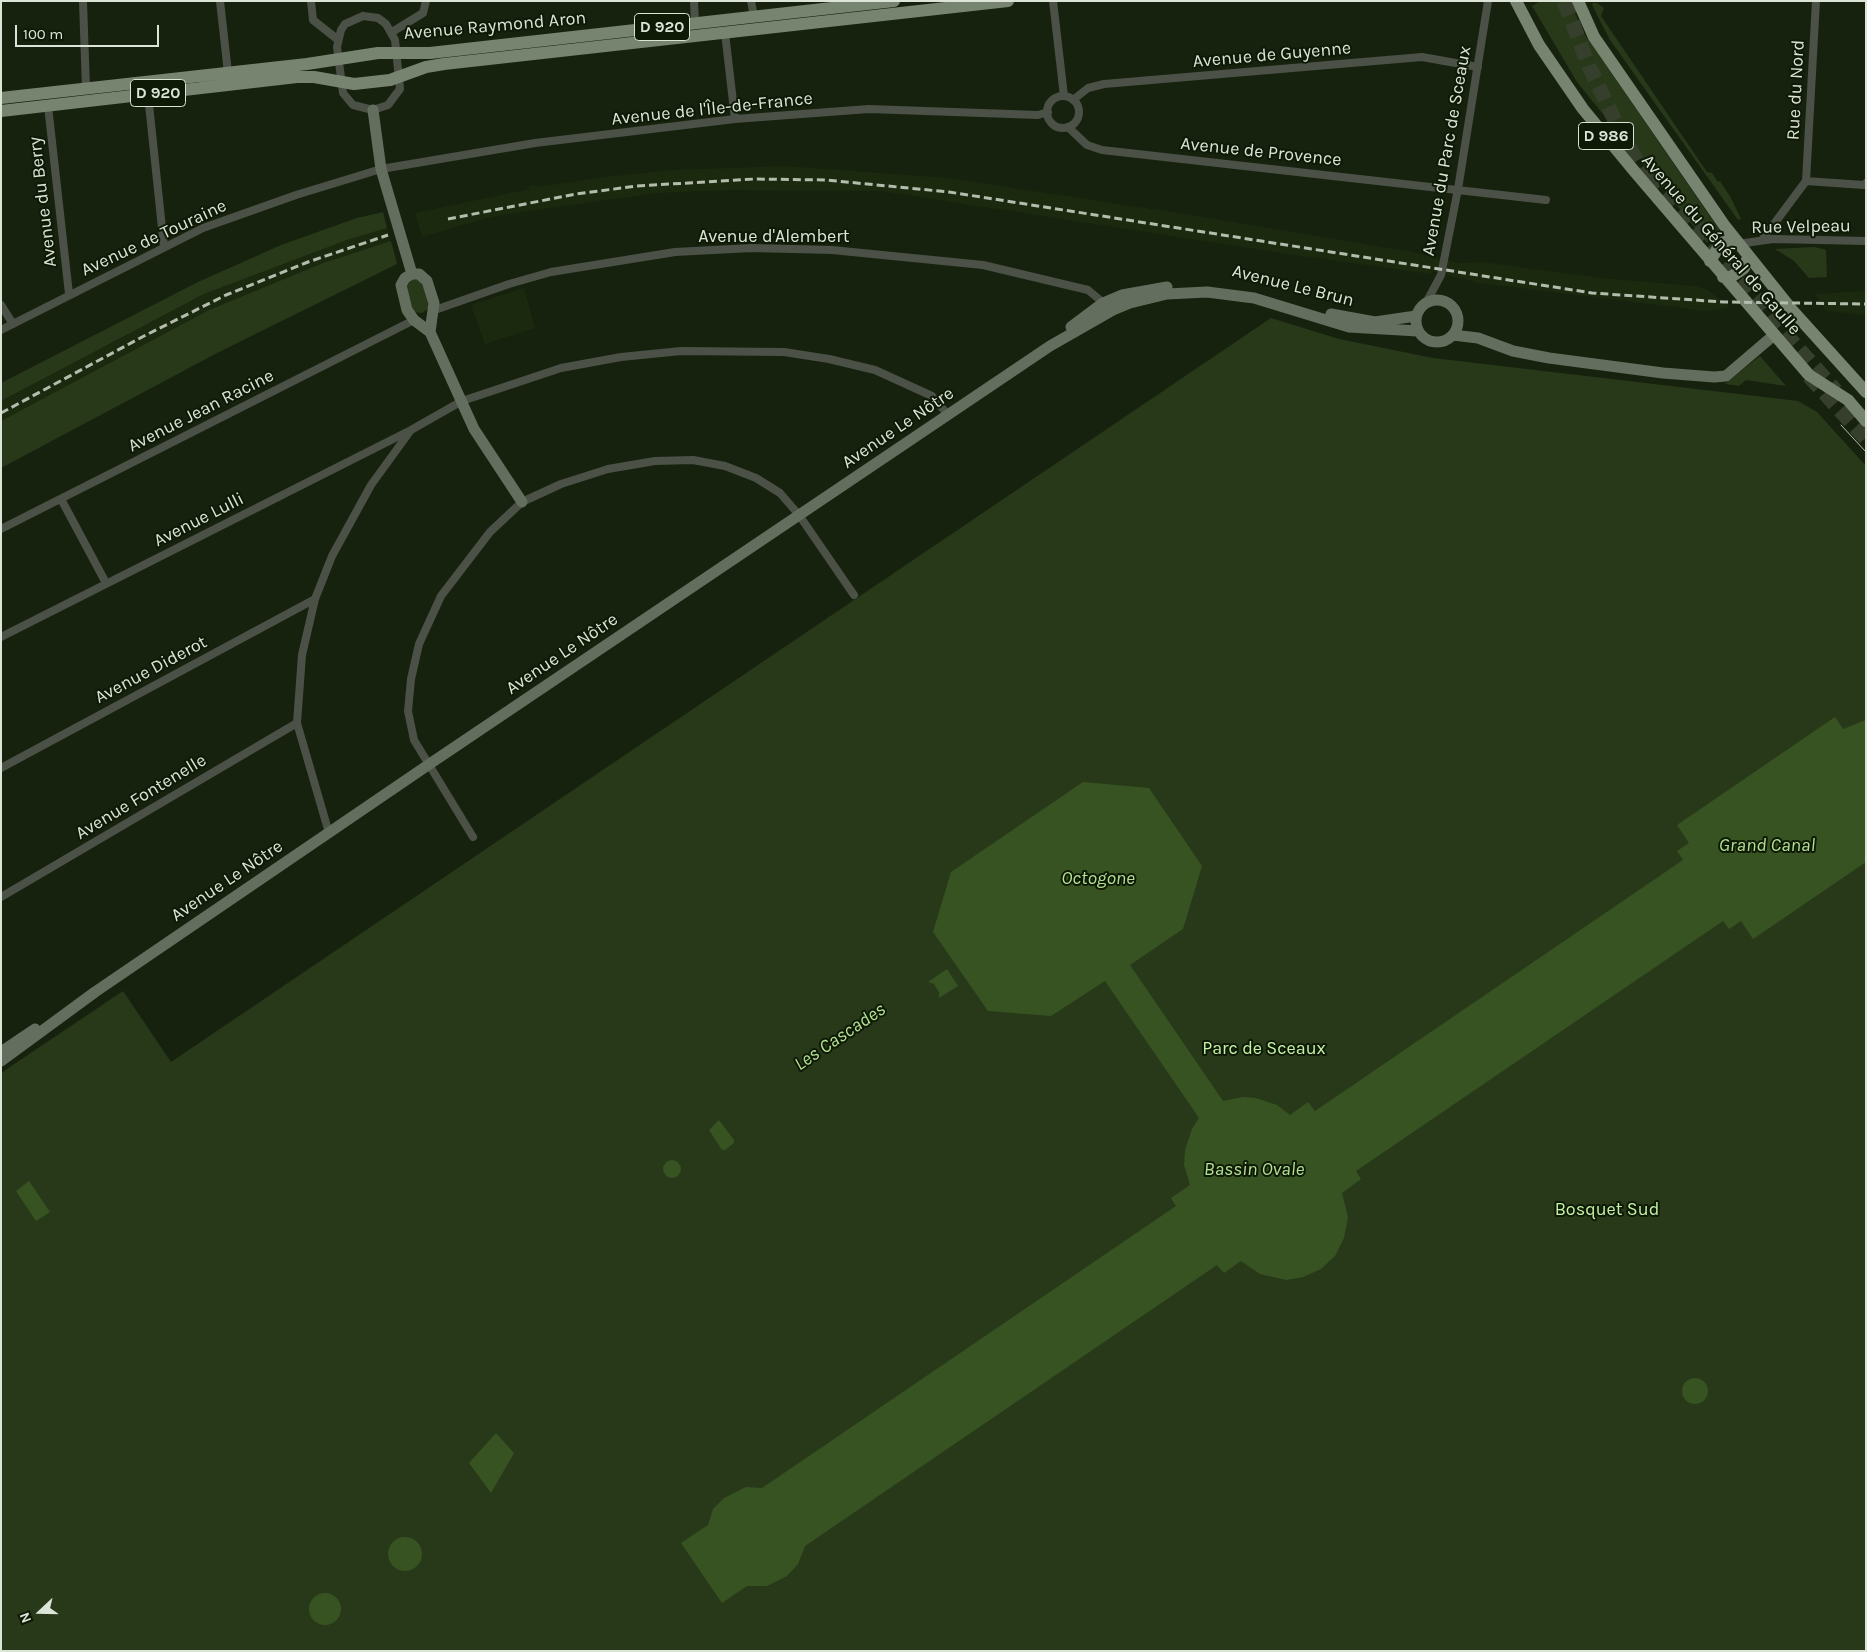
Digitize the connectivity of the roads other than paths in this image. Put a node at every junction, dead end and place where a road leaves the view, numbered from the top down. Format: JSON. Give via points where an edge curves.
{"nodes":[{"id":1,"x":83,"y":1,"type":"edge"},
{"id":2,"x":220,"y":1,"type":"edge"},
{"id":3,"x":311,"y":1,"type":"edge"},
{"id":4,"x":426,"y":1,"type":"edge"},
{"id":5,"x":694,"y":1,"type":"edge"},
{"id":6,"x":751,"y":1,"type":"edge"},
{"id":7,"x":894,"y":1,"type":"edge"},
{"id":8,"x":1008,"y":1,"type":"edge"},
{"id":9,"x":1053,"y":1,"type":"edge"},
{"id":10,"x":1488,"y":1,"type":"edge"},
{"id":11,"x":1516,"y":1,"type":"edge"},
{"id":12,"x":1578,"y":1,"type":"edge"},
{"id":13,"x":1816,"y":1,"type":"edge"},
{"id":14,"x":754,"y":17,"type":"junction"},
{"id":15,"x":694,"y":23,"type":"junction"},
{"id":16,"x":392,"y":32,"type":"junction"},
{"id":17,"x":725,"y":33,"type":"junction"},
{"id":18,"x":337,"y":39,"type":"junction"},
{"id":19,"x":396,"y":52,"type":"junction"},
{"id":20,"x":338,"y":58,"type":"junction"},
{"id":21,"x":1478,"y":67,"type":"junction"},
{"id":22,"x":228,"y":73,"type":"junction"},
{"id":23,"x":394,"y":78,"type":"junction"},
{"id":24,"x":342,"y":83,"type":"junction"},
{"id":25,"x":86,"y":89,"type":"junction"},
{"id":26,"x":148,"y":94,"type":"junction"},
{"id":27,"x":1064,"y":96,"type":"junction"},
{"id":28,"x":1,"y":98,"type":"edge"},
{"id":29,"x":1074,"y":100,"type":"junction"},
{"id":30,"x":48,"y":106,"type":"junction"},
{"id":31,"x":373,"y":110,"type":"junction"},
{"id":32,"x":1,"y":111,"type":"edge"},
{"id":33,"x":1048,"y":112,"type":"junction"},
{"id":34,"x":735,"y":119,"type":"junction"},
{"id":35,"x":1068,"y":127,"type":"junction"},
{"id":36,"x":382,"y":169,"type":"junction"},
{"id":37,"x":1806,"y":181,"type":"junction"},
{"id":38,"x":1866,"y":183,"type":"edge"},
{"id":39,"x":1458,"y":189,"type":"junction"},
{"id":40,"x":1546,"y":200,"type":"dead end"},
{"id":41,"x":1762,"y":240,"type":"junction"},
{"id":42,"x":1866,"y":240,"type":"edge"},
{"id":43,"x":1736,"y":241,"type":"junction"},
{"id":44,"x":164,"y":247,"type":"junction"},
{"id":45,"x":1748,"y":257,"type":"junction"},
{"id":46,"x":1710,"y":261,"type":"junction"},
{"id":47,"x":412,"y":274,"type":"junction"},
{"id":48,"x":1723,"y":277,"type":"junction"},
{"id":49,"x":69,"y":294,"type":"junction"},
{"id":50,"x":1103,"y":302,"type":"junction"},
{"id":51,"x":1426,"y":302,"type":"junction"},
{"id":52,"x":1,"y":305,"type":"edge"},
{"id":53,"x":1113,"y":310,"type":"junction"},
{"id":54,"x":432,"y":311,"type":"junction"},
{"id":55,"x":1416,"y":316,"type":"junction"},
{"id":56,"x":1458,"y":319,"type":"junction"},
{"id":57,"x":414,"y":320,"type":"junction"},
{"id":58,"x":13,"y":324,"type":"junction"},
{"id":59,"x":1,"y":330,"type":"edge"},
{"id":60,"x":1418,"y":331,"type":"junction"},
{"id":61,"x":430,"y":332,"type":"junction"},
{"id":62,"x":1452,"y":335,"type":"junction"},
{"id":63,"x":1774,"y":335,"type":"junction"},
{"id":64,"x":1478,"y":338,"type":"junction"},
{"id":65,"x":1050,"y":346,"type":"junction"},
{"id":66,"x":1866,"y":392,"type":"edge"},
{"id":67,"x":462,"y":402,"type":"junction"},
{"id":68,"x":948,"y":415,"type":"junction"},
{"id":69,"x":1866,"y":421,"type":"edge"},
{"id":70,"x":411,"y":430,"type":"junction"},
{"id":71,"x":60,"y":499,"type":"junction"},
{"id":72,"x":522,"y":502,"type":"junction"},
{"id":73,"x":799,"y":515,"type":"junction"},
{"id":74,"x":1,"y":529,"type":"edge"},
{"id":75,"x":106,"y":583,"type":"junction"},
{"id":76,"x":854,"y":595,"type":"dead end"},
{"id":77,"x":315,"y":599,"type":"junction"},
{"id":78,"x":1,"y":638,"type":"edge"},
{"id":79,"x":297,"y":723,"type":"junction"},
{"id":80,"x":429,"y":765,"type":"junction"},
{"id":81,"x":1,"y":768,"type":"edge"},
{"id":82,"x":328,"y":833,"type":"junction"},
{"id":83,"x":473,"y":837,"type":"dead end"},
{"id":84,"x":1,"y":898,"type":"edge"},
{"id":85,"x":4,"y":1052,"type":"edge"}],
"edges":[{"from":1,"to":25,"type":"street"},
{"from":2,"to":22,"type":"street"},
{"from":3,"to":18,"type":"street","via":[[314,20]]},
{"from":4,"to":16,"type":"street","via":[[423,13]]},
{"from":5,"to":15,"type":"street"},
{"from":6,"to":14,"type":"street"},
{"from":7,"to":14,"type":"main road","name":"Avenue Raymond Aron","number":"D 920"},
{"from":8,"to":17,"type":"main road","name":"Avenue Raymond Aron","number":"D 920"},
{"from":9,"to":27,"type":"street"},
{"from":10,"to":21,"type":"street","name":"Avenue du Parc de Sceaux"},
{"from":11,"to":46,"type":"main road","name":"Avenue du Général de Gaulle","number":"D 986","via":[[1539,45],[1583,109]]},
{"from":12,"to":43,"type":"main road","name":"Avenue du Général de Gaulle","number":"D 986","via":[[1594,37]]},
{"from":13,"to":37,"type":"street","name":"Rue du Nord"},
{"from":14,"to":15,"type":"main road","name":"Avenue Raymond Aron","number":"D 920"},
{"from":15,"to":19,"type":"main road","name":"Avenue Raymond Aron","number":"D 920","via":[[430,53]]},
{"from":16,"to":18,"type":"street","via":[[378,18],[363,16],[345,24]]},
{"from":16,"to":19,"type":"street"},
{"from":17,"to":23,"type":"main road","name":"Avenue Raymond Aron","number":"D 920","via":[[444,64]]},
{"from":17,"to":34,"type":"street"},
{"from":18,"to":20,"type":"street"},
{"from":19,"to":20,"type":"main road","name":"Avenue Raymond Aron","number":"D 920"},
{"from":19,"to":23,"type":"street"},
{"from":20,"to":22,"type":"main road","name":"Avenue Raymond Aron","number":"D 920"},
{"from":20,"to":24,"type":"street"},
{"from":21,"to":29,"type":"street","name":"Avenue de Guyenne","via":[[1422,57],[1104,84],[1088,88]]},
{"from":21,"to":39,"type":"street","name":"Avenue du Parc de Sceaux"},
{"from":22,"to":25,"type":"main road","name":"Avenue Raymond Aron","number":"D 920"},
{"from":23,"to":24,"type":"main road","number":"D 920"},
{"from":23,"to":31,"type":"street","via":[[400,89],[397,96],[388,105]]},
{"from":24,"to":26,"type":"main road","number":"D 920","via":[[297,77]]},
{"from":24,"to":31,"type":"street","via":[[343,93],[353,105]]},
{"from":25,"to":28,"type":"main road","number":"D 920"},
{"from":26,"to":30,"type":"main road","number":"D 920"},
{"from":26,"to":44,"type":"street"},
{"from":27,"to":29,"type":"street"},
{"from":27,"to":33,"type":"street","via":[[1051,102]]},
{"from":29,"to":35,"type":"street","via":[[1079,112],[1076,121]]},
{"from":30,"to":32,"type":"main road","number":"D 920"},
{"from":30,"to":49,"type":"street","name":"Avenue du Berry"},
{"from":31,"to":36,"type":"main road"},
{"from":33,"to":34,"type":"street","name":"Avenue de l'Île-de-France","via":[[1038,115],[869,109]]},
{"from":33,"to":35,"type":"street","via":[[1054,124]]},
{"from":34,"to":36,"type":"street","name":"Avenue de l'Île-de-France","via":[[535,143]]},
{"from":35,"to":39,"type":"street","name":"Avenue de Provence","via":[[1087,145],[1102,150]]},
{"from":36,"to":44,"type":"street","name":"Avenue de Touraine","via":[[225,219]]},
{"from":36,"to":47,"type":"main road"},
{"from":37,"to":38,"type":"street"},
{"from":37,"to":41,"type":"street"},
{"from":39,"to":40,"type":"street","name":"Avenue de Provence"},
{"from":39,"to":51,"type":"street","name":"Avenue du Parc de Sceaux","via":[[1441,275]]},
{"from":41,"to":42,"type":"street","name":"Rue Velpeau"},
{"from":41,"to":43,"type":"street","name":"Rue Velpeau"},
{"from":43,"to":45,"type":"main road","name":"Avenue du Général de Gaulle","number":"D 986"},
{"from":43,"to":46,"type":"main road","via":[[1721,243]]},
{"from":44,"to":49,"type":"street","name":"Avenue de Touraine"},
{"from":45,"to":48,"type":"main road","via":[[1744,268],[1731,277]]},
{"from":45,"to":66,"type":"main road","name":"Avenue du Général de Gaulle","number":"D 986"},
{"from":46,"to":48,"type":"main road","name":"Avenue du Général de Gaulle","number":"D 986"},
{"from":47,"to":54,"type":"main road","via":[[419,274],[427,281],[434,303]]},
{"from":47,"to":57,"type":"main road","via":[[402,281],[401,291]]},
{"from":48,"to":63,"type":"main road","name":"Avenue du Général de Gaulle","number":"D 986"},
{"from":49,"to":58,"type":"street","name":"Avenue de Touraine"},
{"from":50,"to":53,"type":"street","name":"Avenue d'Alembert"},
{"from":50,"to":54,"type":"street","name":"Avenue d'Alembert","via":[[1088,290],[983,265],[832,250],[752,248],[675,252],[560,270]]},
{"from":50,"to":55,"type":"main road","name":"Avenue Le Brun","via":[[1142,291],[1207,285],[1244,289],[1346,318],[1375,322]]},
{"from":50,"to":65,"type":"main road","name":"Avenue Le Nôtre"},
{"from":51,"to":55,"type":"main road"},
{"from":51,"to":56,"type":"main road","via":[[1446,302],[1452,306]]},
{"from":52,"to":58,"type":"street"},
{"from":53,"to":60,"type":"main road","name":"Avenue Le Brun","via":[[1167,294],[1206,292],[1254,298],[1349,327]]},
{"from":53,"to":65,"type":"main road","name":"Avenue Le Nôtre"},
{"from":54,"to":57,"type":"main road"},
{"from":54,"to":61,"type":"main road"},
{"from":55,"to":60,"type":"main road"},
{"from":56,"to":62,"type":"main road"},
{"from":56,"to":64,"type":"main road"},
{"from":57,"to":61,"type":"main road"},
{"from":57,"to":71,"type":"street","name":"Avenue Jean Racine"},
{"from":58,"to":59,"type":"street","name":"Avenue de Touraine"},
{"from":60,"to":62,"type":"main road","via":[[1434,342],[1441,342]]},
{"from":61,"to":67,"type":"main road"},
{"from":62,"to":64,"type":"main road"},
{"from":63,"to":64,"type":"main road","via":[[1726,376],[1714,377],[1549,358],[1513,351]]},
{"from":63,"to":69,"type":"main road","name":"Avenue du Général de Gaulle","number":"D 986","via":[[1809,375],[1848,400]]},
{"from":65,"to":68,"type":"main road","name":"Avenue Le Nôtre"},
{"from":67,"to":68,"type":"street","name":"Avenue Lulli","via":[[561,368],[621,357],[736,350],[802,355],[875,370],[932,396]]},
{"from":67,"to":70,"type":"street","name":"Avenue Lulli"},
{"from":67,"to":72,"type":"main road","via":[[474,429]]},
{"from":68,"to":73,"type":"main road","name":"Avenue Le Nôtre"},
{"from":70,"to":75,"type":"street","name":"Avenue Lulli"},
{"from":70,"to":77,"type":"street","via":[[371,485],[332,556]]},
{"from":71,"to":74,"type":"street","name":"Avenue Jean Racine"},
{"from":71,"to":75,"type":"street"},
{"from":72,"to":73,"type":"street","via":[[560,484],[608,469],[655,461],[693,460],[725,466],[756,478],[780,493]]},
{"from":72,"to":80,"type":"street","via":[[490,532],[450,583],[432,612],[419,644],[408,711],[414,740]]},
{"from":73,"to":76,"type":"street"},
{"from":73,"to":80,"type":"main road","name":"Avenue Le Nôtre"},
{"from":75,"to":78,"type":"street","name":"Avenue Lulli"},
{"from":77,"to":79,"type":"street","via":[[302,655]]},
{"from":77,"to":81,"type":"street","name":"Avenue Diderot"},
{"from":79,"to":82,"type":"street"},
{"from":79,"to":84,"type":"street","name":"Avenue Fontenelle"},
{"from":80,"to":82,"type":"main road","name":"Avenue Le Nôtre"},
{"from":80,"to":83,"type":"street"},
{"from":82,"to":85,"type":"main road","name":"Avenue Le Nôtre"}]}
